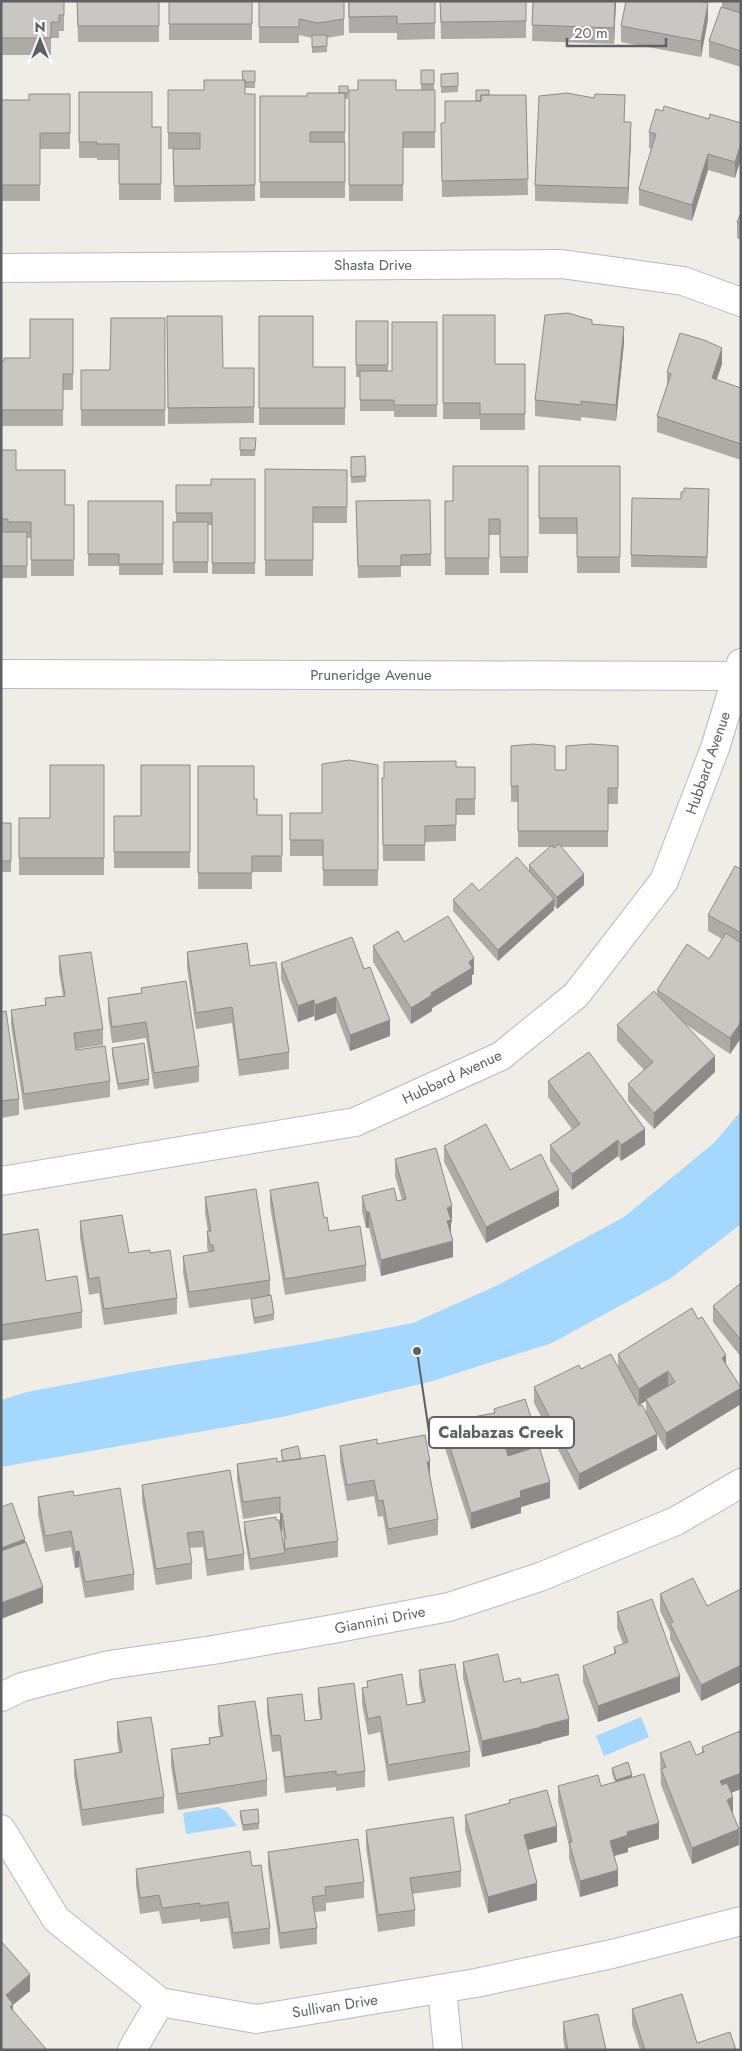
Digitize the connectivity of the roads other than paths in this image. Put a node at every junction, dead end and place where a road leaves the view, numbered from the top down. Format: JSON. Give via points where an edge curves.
{"nodes":[{"id":1,"x":1,"y":268,"type":"edge"},
{"id":2,"x":741,"y":302,"type":"edge"},
{"id":3,"x":739,"y":671,"type":"edge"},
{"id":4,"x":1,"y":674,"type":"edge"},
{"id":5,"x":1,"y":1181,"type":"edge"},
{"id":6,"x":741,"y":1483,"type":"edge"},
{"id":7,"x":1,"y":1697,"type":"edge"},
{"id":8,"x":1,"y":1829,"type":"edge"},
{"id":9,"x":741,"y":1921,"type":"edge"},
{"id":10,"x":442,"y":1989,"type":"junction"},
{"id":11,"x":160,"y":2002,"type":"junction"},
{"id":12,"x":132,"y":2050,"type":"edge"},
{"id":13,"x":448,"y":2050,"type":"edge"}],
"edges":[{"from":1,"to":2,"type":"street","name":"Shasta Drive","via":[[561,264],[683,281]]},
{"from":3,"to":4,"type":"street","name":"Pruneridge Avenue"},
{"from":3,"to":5,"type":"street","name":"Hubbard Avenue","via":[[715,748],[664,881],[576,995],[501,1056],[354,1122]]},
{"from":6,"to":7,"type":"street","name":"Giannini Drive","via":[[676,1521],[540,1577],[449,1607],[109,1665],[22,1687]]},
{"from":8,"to":11,"type":"street","name":"Sullivan Drive","via":[[56,1919]]},
{"from":9,"to":10,"type":"street","name":"Sullivan Drive","via":[[612,1954]]},
{"from":10,"to":11,"type":"street","name":"Sullivan Drive","via":[[256,2019]]},
{"from":10,"to":13,"type":"street"},
{"from":11,"to":12,"type":"street"}]}
